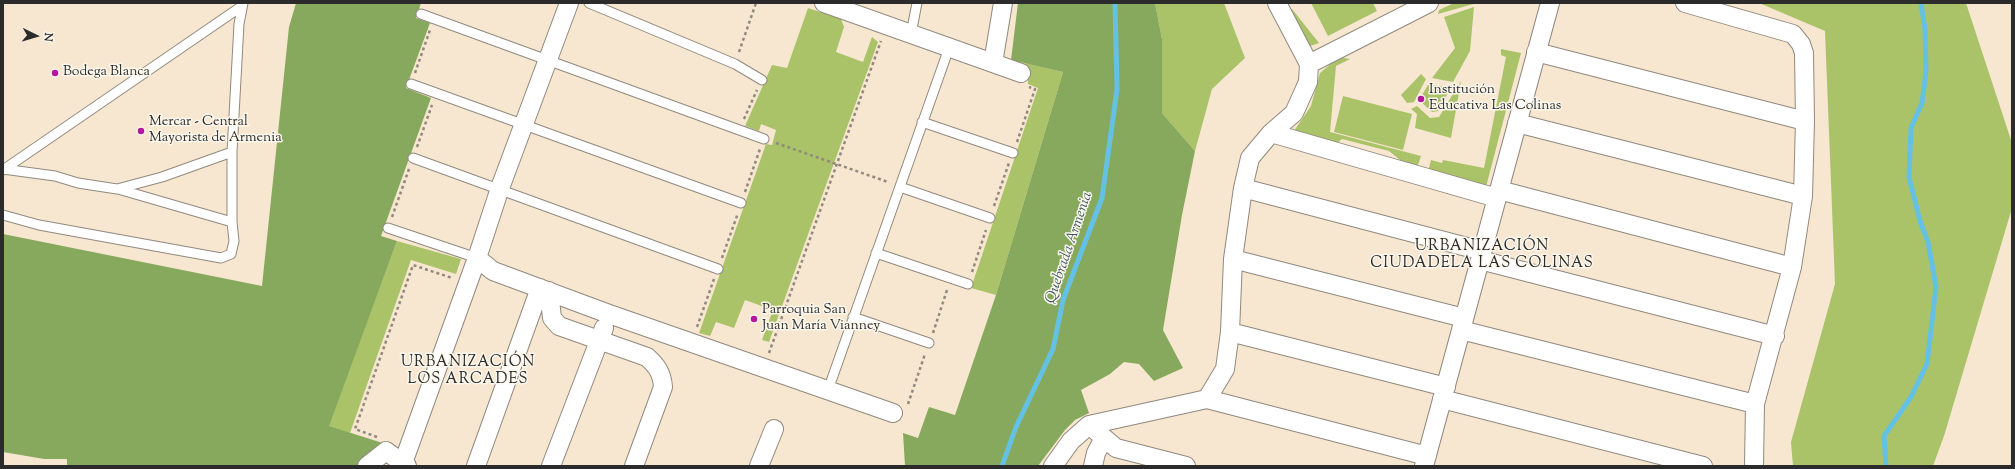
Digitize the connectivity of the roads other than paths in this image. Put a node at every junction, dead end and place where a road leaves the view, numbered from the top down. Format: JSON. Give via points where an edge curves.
{"nodes":[{"id":1,"x":569,"y":3,"type":"edge"},
{"id":2,"x":588,"y":3,"type":"edge"},
{"id":3,"x":824,"y":3,"type":"edge"},
{"id":4,"x":917,"y":3,"type":"edge"},
{"id":5,"x":1002,"y":3,"type":"edge"},
{"id":6,"x":1429,"y":3,"type":"edge"},
{"id":7,"x":1550,"y":3,"type":"edge"},
{"id":8,"x":1686,"y":3,"type":"edge"},
{"id":9,"x":1282,"y":4,"type":"edge"},
{"id":10,"x":242,"y":5,"type":"edge"},
{"id":11,"x":421,"y":14,"type":"dead end"},
{"id":12,"x":911,"y":34,"type":"junction"},
{"id":13,"x":948,"y":48,"type":"junction"},
{"id":14,"x":1536,"y":52,"type":"junction"},
{"id":15,"x":547,"y":60,"type":"junction"},
{"id":16,"x":993,"y":63,"type":"junction"},
{"id":17,"x":1309,"y":64,"type":"junction"},
{"id":18,"x":1021,"y":73,"type":"road end"},
{"id":19,"x":762,"y":80,"type":"road end"},
{"id":20,"x":410,"y":84,"type":"road end"},
{"id":21,"x":922,"y":122,"type":"junction"},
{"id":22,"x":1805,"y":122,"type":"junction"},
{"id":23,"x":1517,"y":123,"type":"junction"},
{"id":24,"x":523,"y":125,"type":"junction"},
{"id":25,"x":1272,"y":133,"type":"junction"},
{"id":26,"x":764,"y":139,"type":"road end"},
{"id":27,"x":232,"y":152,"type":"junction"},
{"id":28,"x":1013,"y":153,"type":"road end"},
{"id":29,"x":413,"y":158,"type":"road end"},
{"id":30,"x":3,"y":169,"type":"edge"},
{"id":31,"x":900,"y":186,"type":"junction"},
{"id":32,"x":500,"y":188,"type":"junction"},
{"id":33,"x":1243,"y":188,"type":"junction"},
{"id":34,"x":117,"y":189,"type":"junction"},
{"id":35,"x":1498,"y":194,"type":"junction"},
{"id":36,"x":1803,"y":196,"type":"junction"},
{"id":37,"x":741,"y":203,"type":"road end"},
{"id":38,"x":3,"y":215,"type":"edge"},
{"id":39,"x":990,"y":218,"type":"road end"},
{"id":40,"x":232,"y":222,"type":"junction"},
{"id":41,"x":388,"y":228,"type":"road end"},
{"id":42,"x":876,"y":253,"type":"junction"},
{"id":43,"x":1481,"y":256,"type":"junction"},
{"id":44,"x":477,"y":258,"type":"junction"},
{"id":45,"x":1233,"y":259,"type":"junction"},
{"id":46,"x":1792,"y":267,"type":"junction"},
{"id":47,"x":718,"y":269,"type":"road end"},
{"id":48,"x":968,"y":284,"type":"road end"},
{"id":49,"x":545,"y":290,"type":"junction"},
{"id":50,"x":609,"y":314,"type":"junction"},
{"id":51,"x":853,"y":317,"type":"junction"},
{"id":52,"x":1462,"y":324,"type":"junction"},
{"id":53,"x":1230,"y":332,"type":"junction"},
{"id":54,"x":1775,"y":336,"type":"junction"},
{"id":55,"x":600,"y":339,"type":"junction"},
{"id":56,"x":929,"y":343,"type":"dead end"},
{"id":57,"x":828,"y":390,"type":"junction"},
{"id":58,"x":1444,"y":393,"type":"junction"},
{"id":59,"x":1207,"y":399,"type":"junction"},
{"id":60,"x":1755,"y":404,"type":"junction"},
{"id":61,"x":893,"y":413,"type":"dead end"},
{"id":62,"x":1089,"y":425,"type":"junction"},
{"id":63,"x":774,"y":429,"type":"dead end"},
{"id":64,"x":1104,"y":438,"type":"junction"},
{"id":65,"x":1426,"y":461,"type":"edge"},
{"id":66,"x":405,"y":465,"type":"edge"},
{"id":67,"x":368,"y":466,"type":"edge"},
{"id":68,"x":476,"y":466,"type":"edge"},
{"id":69,"x":551,"y":466,"type":"edge"},
{"id":70,"x":634,"y":466,"type":"edge"},
{"id":71,"x":759,"y":466,"type":"edge"},
{"id":72,"x":1053,"y":466,"type":"edge"},
{"id":73,"x":1093,"y":466,"type":"edge"},
{"id":74,"x":1186,"y":466,"type":"edge"},
{"id":75,"x":1702,"y":466,"type":"edge"},
{"id":76,"x":1754,"y":466,"type":"edge"}],
"edges":[{"from":1,"to":15,"type":"street"},
{"from":2,"to":19,"type":"lane","via":[[735,64]]},
{"from":3,"to":12,"type":"street"},
{"from":4,"to":12,"type":"lane"},
{"from":5,"to":16,"type":"street"},
{"from":6,"to":17,"type":"street"},
{"from":7,"to":14,"type":"street"},
{"from":8,"to":22,"type":"street","via":[[1793,34],[1804,53]]},
{"from":9,"to":17,"type":"street"},
{"from":10,"to":27,"type":"lane"},
{"from":10,"to":30,"type":"lane"},
{"from":11,"to":15,"type":"lane"},
{"from":12,"to":13,"type":"street"},
{"from":13,"to":16,"type":"street"},
{"from":13,"to":21,"type":"lane"},
{"from":14,"to":22,"type":"street"},
{"from":14,"to":23,"type":"street"},
{"from":15,"to":24,"type":"street"},
{"from":15,"to":26,"type":"lane"},
{"from":16,"to":18,"type":"street"},
{"from":17,"to":25,"type":"street","via":[[1308,82],[1294,113]]},
{"from":20,"to":24,"type":"lane"},
{"from":21,"to":28,"type":"lane"},
{"from":21,"to":31,"type":"lane"},
{"from":22,"to":36,"type":"street"},
{"from":23,"to":35,"type":"street"},
{"from":23,"to":36,"type":"street"},
{"from":24,"to":32,"type":"street"},
{"from":24,"to":37,"type":"lane"},
{"from":25,"to":33,"type":"street","via":[[1250,158]]},
{"from":25,"to":35,"type":"street"},
{"from":27,"to":34,"type":"lane","via":[[162,177]]},
{"from":27,"to":40,"type":"lane"},
{"from":29,"to":32,"type":"lane"},
{"from":30,"to":34,"type":"lane","via":[[55,176],[78,183]]},
{"from":31,"to":39,"type":"lane"},
{"from":31,"to":42,"type":"lane"},
{"from":32,"to":44,"type":"street"},
{"from":32,"to":47,"type":"lane","via":[[514,196]]},
{"from":33,"to":43,"type":"street"},
{"from":33,"to":45,"type":"street"},
{"from":34,"to":40,"type":"lane"},
{"from":35,"to":43,"type":"street"},
{"from":35,"to":46,"type":"street"},
{"from":36,"to":46,"type":"street"},
{"from":38,"to":40,"type":"lane","via":[[39,225],[221,258],[231,254],[234,241]]},
{"from":41,"to":44,"type":"lane"},
{"from":42,"to":48,"type":"lane"},
{"from":42,"to":51,"type":"lane"},
{"from":43,"to":52,"type":"street"},
{"from":43,"to":54,"type":"street"},
{"from":44,"to":49,"type":"street","via":[[493,271]]},
{"from":44,"to":66,"type":"street"},
{"from":45,"to":52,"type":"street"},
{"from":45,"to":53,"type":"street"},
{"from":46,"to":54,"type":"street"},
{"from":49,"to":50,"type":"street"},
{"from":49,"to":55,"type":"street","via":[[552,318],[559,326]]},
{"from":49,"to":68,"type":"street"},
{"from":50,"to":55,"type":"street"},
{"from":50,"to":57,"type":"street"},
{"from":51,"to":56,"type":"lane"},
{"from":51,"to":57,"type":"lane"},
{"from":52,"to":58,"type":"street"},
{"from":52,"to":60,"type":"street"},
{"from":53,"to":58,"type":"street"},
{"from":53,"to":59,"type":"street","via":[[1225,369]]},
{"from":54,"to":60,"type":"street"},
{"from":55,"to":69,"type":"street"},
{"from":55,"to":70,"type":"street","via":[[647,357],[662,376],[663,387]]},
{"from":57,"to":61,"type":"street"},
{"from":58,"to":65,"type":"street"},
{"from":58,"to":75,"type":"street"},
{"from":59,"to":62,"type":"street"},
{"from":59,"to":65,"type":"street"},
{"from":60,"to":76,"type":"street"},
{"from":62,"to":64,"type":"street"},
{"from":62,"to":72,"type":"street","via":[[1071,441]]},
{"from":63,"to":71,"type":"street"},
{"from":64,"to":73,"type":"street"},
{"from":64,"to":74,"type":"street","via":[[1116,448]]},
{"from":66,"to":67,"type":"street","via":[[386,451]]}]}
